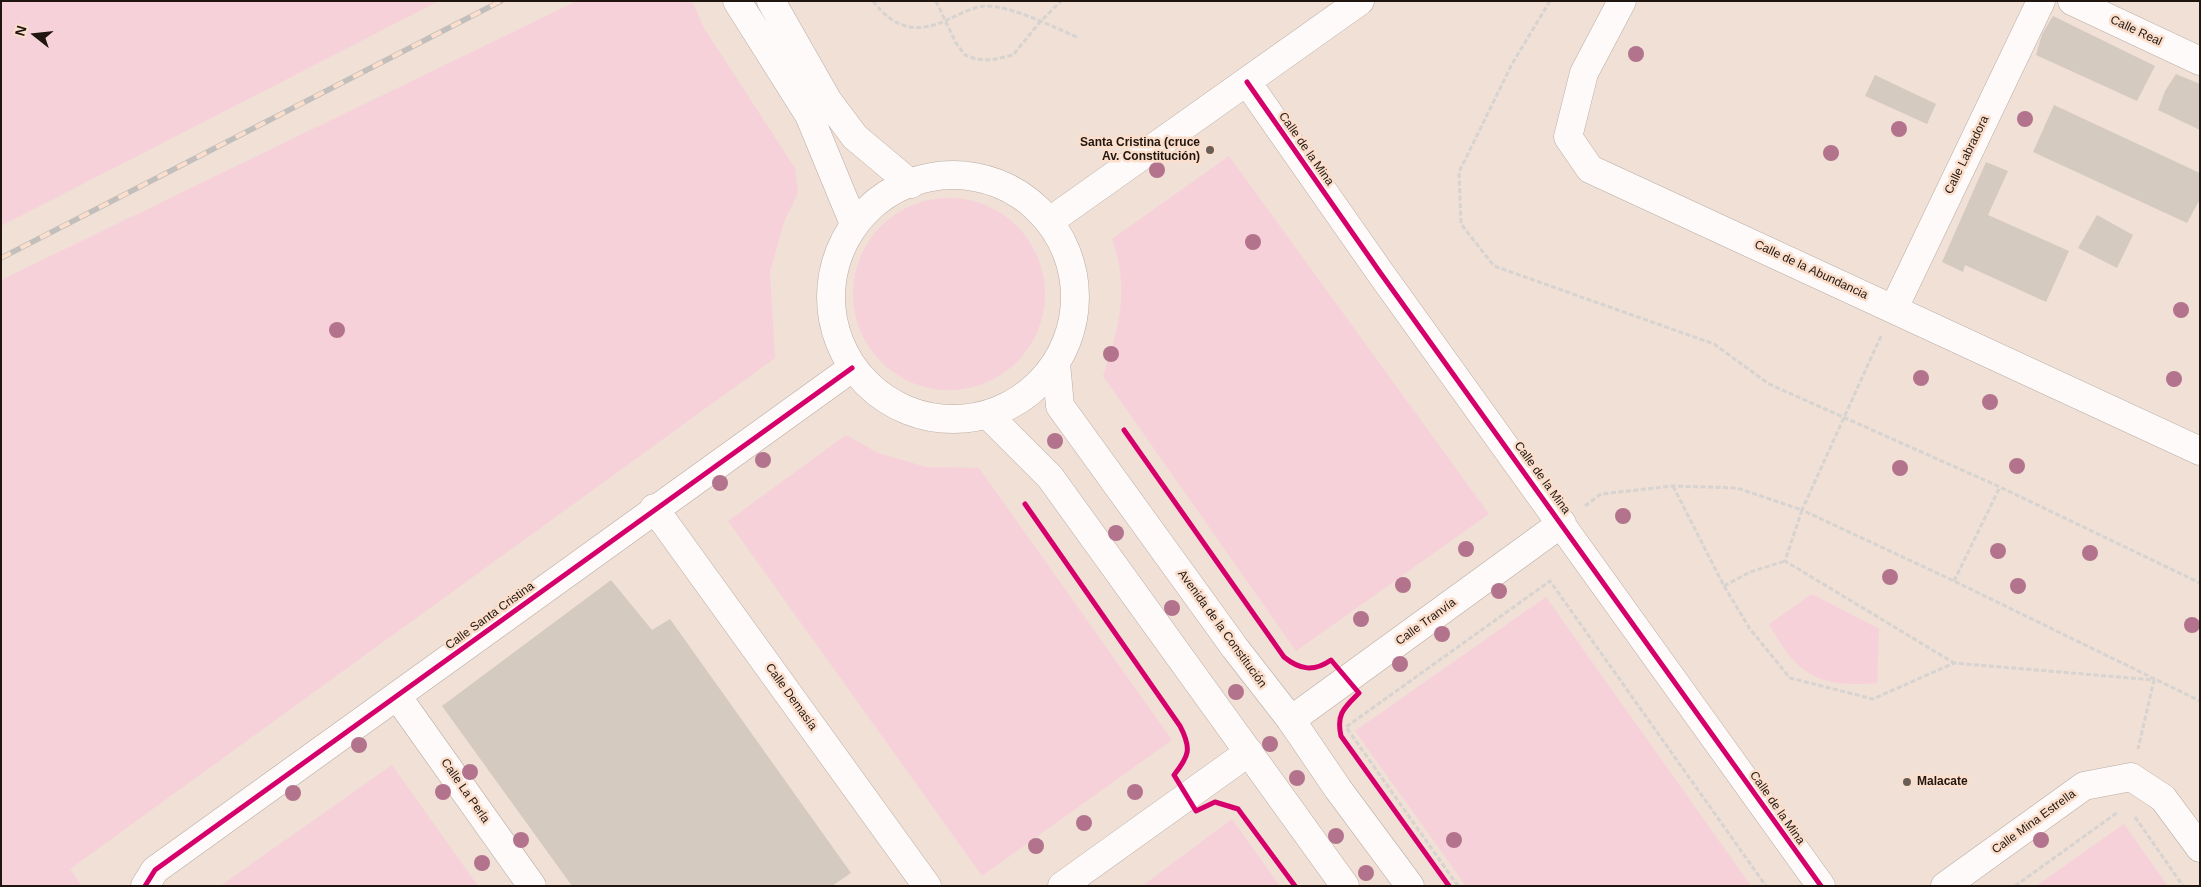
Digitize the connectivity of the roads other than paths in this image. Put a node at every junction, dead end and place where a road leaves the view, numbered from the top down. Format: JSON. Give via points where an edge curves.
{"nodes":[{"id":1,"x":737,"y":1,"type":"edge"},
{"id":2,"x":771,"y":1,"type":"edge"},
{"id":3,"x":1360,"y":1,"type":"edge"},
{"id":4,"x":1622,"y":1,"type":"edge"},
{"id":5,"x":2041,"y":1,"type":"edge"},
{"id":6,"x":2072,"y":1,"type":"edge"},
{"id":7,"x":2200,"y":61,"type":"edge"},
{"id":8,"x":1247,"y":82,"type":"junction"},
{"id":9,"x":911,"y":184,"type":"junction"},
{"id":10,"x":1050,"y":221,"type":"junction"},
{"id":11,"x":854,"y":224,"type":"junction"},
{"id":12,"x":1894,"y":308,"type":"junction"},
{"id":13,"x":1056,"y":362,"type":"junction"},
{"id":14,"x":852,"y":368,"type":"junction"},
{"id":15,"x":988,"y":415,"type":"junction"},
{"id":16,"x":2200,"y":452,"type":"edge"},
{"id":17,"x":654,"y":508,"type":"junction"},
{"id":18,"x":1562,"y":523,"type":"junction"},
{"id":19,"x":397,"y":696,"type":"junction"},
{"id":20,"x":1291,"y":720,"type":"junction"},
{"id":21,"x":1249,"y":752,"type":"junction"},
{"id":22,"x":2200,"y":848,"type":"edge"},
{"id":23,"x":145,"y":886,"type":"edge"},
{"id":24,"x":532,"y":886,"type":"edge"},
{"id":25,"x":928,"y":886,"type":"edge"},
{"id":26,"x":1062,"y":886,"type":"edge"},
{"id":27,"x":1345,"y":886,"type":"edge"},
{"id":28,"x":1410,"y":886,"type":"edge"},
{"id":29,"x":1820,"y":886,"type":"edge"},
{"id":30,"x":1945,"y":886,"type":"edge"}],
"edges":[{"from":1,"to":11,"type":"street","via":[[809,115]]},
{"from":2,"to":9,"type":"street","via":[[828,101],[855,137]]},
{"from":3,"to":8,"type":"street"},
{"from":4,"to":12,"type":"street","name":"Calle de la Abundancia","via":[[1584,73],[1568,137],[1590,169]]},
{"from":5,"to":12,"type":"street","name":"Calle Labradora"},
{"from":6,"to":7,"type":"street","name":"Calle Real"},
{"from":8,"to":10,"type":"street"},
{"from":8,"to":18,"type":"street","name":"Calle de la Mina"},
{"from":9,"to":10,"type":"street","via":[[928,176],[983,177],[1018,192]]},
{"from":9,"to":11,"type":"street","via":[[882,196]]},
{"from":10,"to":13,"type":"street","via":[[1071,262],[1074,316]]},
{"from":11,"to":14,"type":"street","via":[[832,274],[832,324]]},
{"from":12,"to":16,"type":"street","name":"Calle de la Abundancia"},
{"from":13,"to":15,"type":"street","via":[[1018,402]]},
{"from":13,"to":20,"type":"street","name":"Avenida de la Constitución","via":[[1060,406],[1234,648]]},
{"from":14,"to":15,"type":"street","via":[[872,390],[909,413],[955,421]]},
{"from":14,"to":17,"type":"street","name":"Calle Santa Cristina"},
{"from":15,"to":21,"type":"street","via":[[1050,478]]},
{"from":17,"to":19,"type":"street","name":"Calle Santa Cristina"},
{"from":17,"to":25,"type":"street","name":"Calle Demasía"},
{"from":18,"to":20,"type":"street","name":"Calle Tranvía"},
{"from":18,"to":29,"type":"street","name":"Calle de la Mina"},
{"from":19,"to":23,"type":"street","name":"Calle Santa Cristina","via":[[155,870]]},
{"from":19,"to":24,"type":"street","name":"Calle La Perla"},
{"from":20,"to":28,"type":"street","name":"Avenida de la Constitución"},
{"from":21,"to":26,"type":"street"},
{"from":21,"to":27,"type":"street"},
{"from":22,"to":30,"type":"street","name":"Calle Mina Estrella","via":[[2163,798],[2131,777],[2084,786]]}]}
